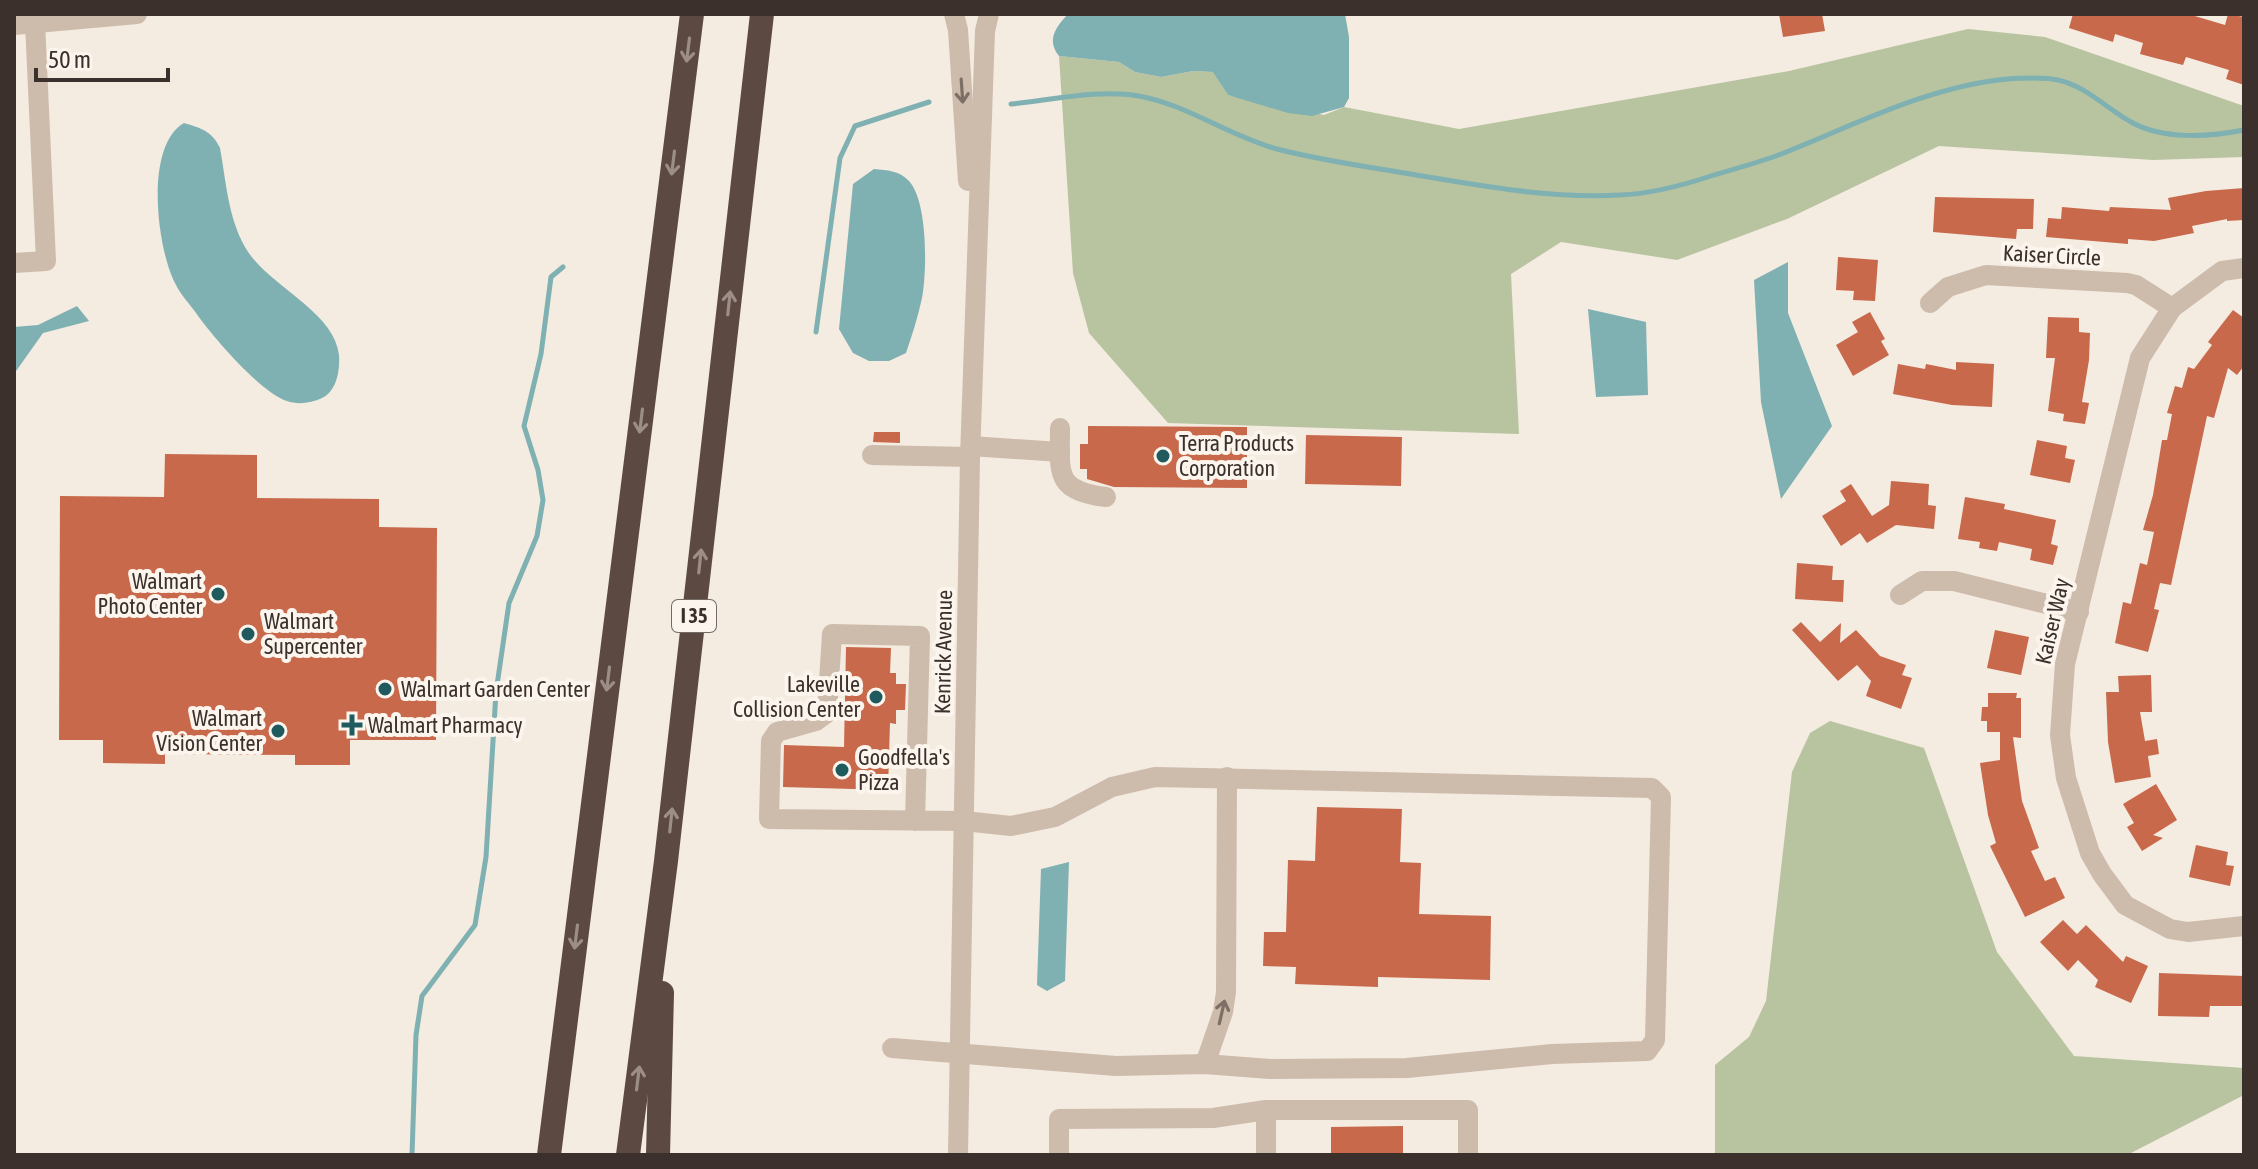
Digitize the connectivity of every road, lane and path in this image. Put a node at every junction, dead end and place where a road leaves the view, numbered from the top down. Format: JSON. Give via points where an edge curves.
{"nodes":[{"id":1,"x":135,"y":14,"type":"edge"},
{"id":2,"x":692,"y":14,"type":"edge"},
{"id":3,"x":762,"y":14,"type":"edge"},
{"id":4,"x":954,"y":14,"type":"edge"},
{"id":5,"x":989,"y":14,"type":"edge"},
{"id":6,"x":24,"y":24,"type":"edge"},
{"id":7,"x":14,"y":263,"type":"edge"},
{"id":8,"x":2244,"y":268,"type":"edge"},
{"id":9,"x":975,"y":293,"type":"junction"},
{"id":10,"x":1930,"y":303,"type":"dead end"},
{"id":11,"x":2172,"y":308,"type":"junction"},
{"id":12,"x":1060,"y":428,"type":"dead end"},
{"id":13,"x":970,"y":452,"type":"junction"},
{"id":14,"x":1060,"y":452,"type":"junction"},
{"id":15,"x":872,"y":455,"type":"dead end"},
{"id":16,"x":1106,"y":497,"type":"dead end"},
{"id":17,"x":1900,"y":595,"type":"dead end"},
{"id":18,"x":2079,"y":612,"type":"junction"},
{"id":19,"x":1227,"y":777,"type":"junction"},
{"id":20,"x":915,"y":821,"type":"junction"},
{"id":21,"x":964,"y":821,"type":"junction"},
{"id":22,"x":666,"y":861,"type":"junction"},
{"id":23,"x":2244,"y":926,"type":"edge"},
{"id":24,"x":892,"y":1048,"type":"dead end"},
{"id":25,"x":959,"y":1054,"type":"junction"},
{"id":26,"x":1205,"y":1064,"type":"junction"},
{"id":27,"x":1266,"y":1110,"type":"junction"},
{"id":28,"x":549,"y":1155,"type":"edge"},
{"id":29,"x":628,"y":1155,"type":"edge"},
{"id":30,"x":658,"y":1155,"type":"edge"},
{"id":31,"x":958,"y":1155,"type":"edge"},
{"id":32,"x":1059,"y":1155,"type":"edge"},
{"id":33,"x":1266,"y":1155,"type":"edge"},
{"id":34,"x":1468,"y":1155,"type":"edge"}],
"edges":[{"from":1,"to":6,"type":"street"},
{"from":2,"to":28,"type":"highway","one_way":true},
{"from":22,"to":3,"type":"highway","number":"I 35","one_way":true},
{"from":4,"to":9,"type":"street","name":"Kenrick Avenue","one_way":true},
{"from":5,"to":9,"type":"street","name":"Kenrick Avenue"},
{"from":6,"to":7,"type":"street","via":[[46,261]]},
{"from":8,"to":11,"type":"street","name":"Kaiser Way","via":[[2222,271]]},
{"from":9,"to":13,"type":"street","name":"Kenrick Avenue"},
{"from":10,"to":11,"type":"street","name":"Kaiser Circle","via":[[1948,287],[1986,275],[2127,283]]},
{"from":11,"to":18,"type":"street","name":"Kaiser Way","via":[[2140,358]]},
{"from":12,"to":14,"type":"street"},
{"from":13,"to":14,"type":"street"},
{"from":13,"to":15,"type":"street"},
{"from":13,"to":21,"type":"street","name":"Kenrick Avenue"},
{"from":14,"to":16,"type":"street","via":[[1060,475],[1068,484],[1082,494]]},
{"from":17,"to":18,"type":"street","via":[[1922,581],[1954,581]]},
{"from":18,"to":23,"type":"street","name":"Kaiser Way","via":[[2065,664],[2060,735],[2066,778],[2090,853],[2125,905],[2170,929]]},
{"from":19,"to":21,"type":"street","via":[[1155,777],[1112,787],[1055,817],[1011,826]]},
{"from":26,"to":19,"type":"street","one_way":true,"via":[[1223,1012]]},
{"from":19,"to":26,"type":"street","via":[[1652,788],[1661,797],[1655,1040],[1647,1051],[1407,1068]]},
{"from":20,"to":20,"type":"street","via":[[769,819],[771,741],[777,732],[827,713],[832,634],[920,636]]},
{"from":20,"to":21,"type":"street"},
{"from":21,"to":25,"type":"street","name":"Kenrick Avenue"},
{"from":29,"to":22,"type":"highway","number":"I 35","one_way":true},
{"from":22,"to":30,"type":"highway"},
{"from":24,"to":25,"type":"street"},
{"from":25,"to":26,"type":"street","via":[[1116,1066]]},
{"from":25,"to":31,"type":"street","name":"Kenrick Avenue"},
{"from":27,"to":32,"type":"street","via":[[1213,1118],[1059,1119]]},
{"from":27,"to":33,"type":"street"},
{"from":27,"to":34,"type":"street","via":[[1468,1110]]}]}
